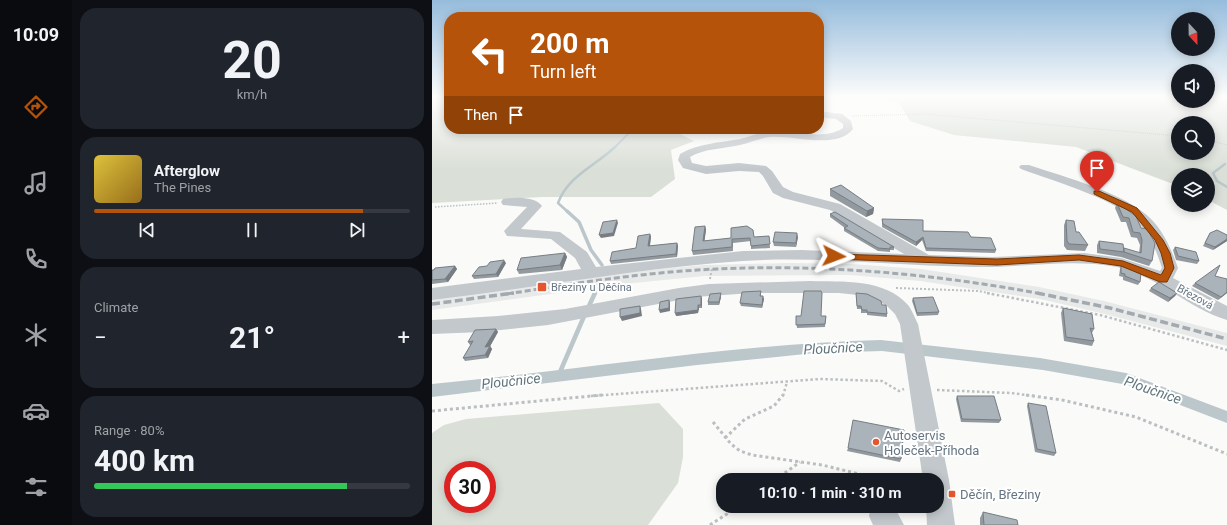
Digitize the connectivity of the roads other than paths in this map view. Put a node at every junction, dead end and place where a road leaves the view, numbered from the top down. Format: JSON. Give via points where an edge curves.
{"nodes":[{"id":1,"x":846,"y":122,"type":"edge"},
{"id":2,"x":771,"y":134,"type":"edge"},
{"id":3,"x":771,"y":134,"type":"edge"},
{"id":4,"x":1025,"y":167,"type":"dead end"},
{"id":5,"x":508,"y":202,"type":"road end"},
{"id":6,"x":928,"y":261,"type":"junction"},
{"id":7,"x":591,"y":272,"type":"junction"},
{"id":8,"x":1164,"y":279,"type":"junction"},
{"id":9,"x":432,"y":294,"type":"edge"},
{"id":10,"x":1227,"y":313,"type":"edge"},
{"id":11,"x":432,"y":328,"type":"edge"},
{"id":12,"x":934,"y":473,"type":"edge"},
{"id":13,"x":883,"y":513,"type":"edge"},
{"id":14,"x":939,"y":513,"type":"edge"},
{"id":15,"x":890,"y":525,"type":"edge"},
{"id":16,"x":940,"y":525,"type":"edge"}],
"edges":[{"from":1,"to":2,"type":"street","via":[[848,129],[836,135],[823,137]]},
{"from":3,"to":6,"type":"street","via":[[698,148],[684,156],[684,160],[687,166],[694,169],[762,169],[778,190],[788,196],[836,207]]},
{"from":4,"to":8,"type":"street","via":[[1097,192],[1134,210],[1159,240],[1166,253],[1170,268]]},
{"from":5,"to":7,"type":"street","via":[[530,203],[535,206],[511,230],[512,233],[555,236],[581,255]]},
{"from":6,"to":7,"type":"street","name":"Březová","via":[[819,256],[744,256]]},
{"from":6,"to":8,"type":"street","name":"Březová","via":[[997,262],[1079,257],[1123,264]]},
{"from":7,"to":9,"type":"street","name":"Březová"},
{"from":8,"to":10,"type":"street","name":"Březová","via":[[1209,306]]},
{"from":11,"to":12,"type":"street","via":[[511,322],[587,312],[724,288],[760,286],[869,290],[893,300],[906,314]]},
{"from":13,"to":15,"type":"street"},
{"from":14,"to":16,"type":"street"}]}
